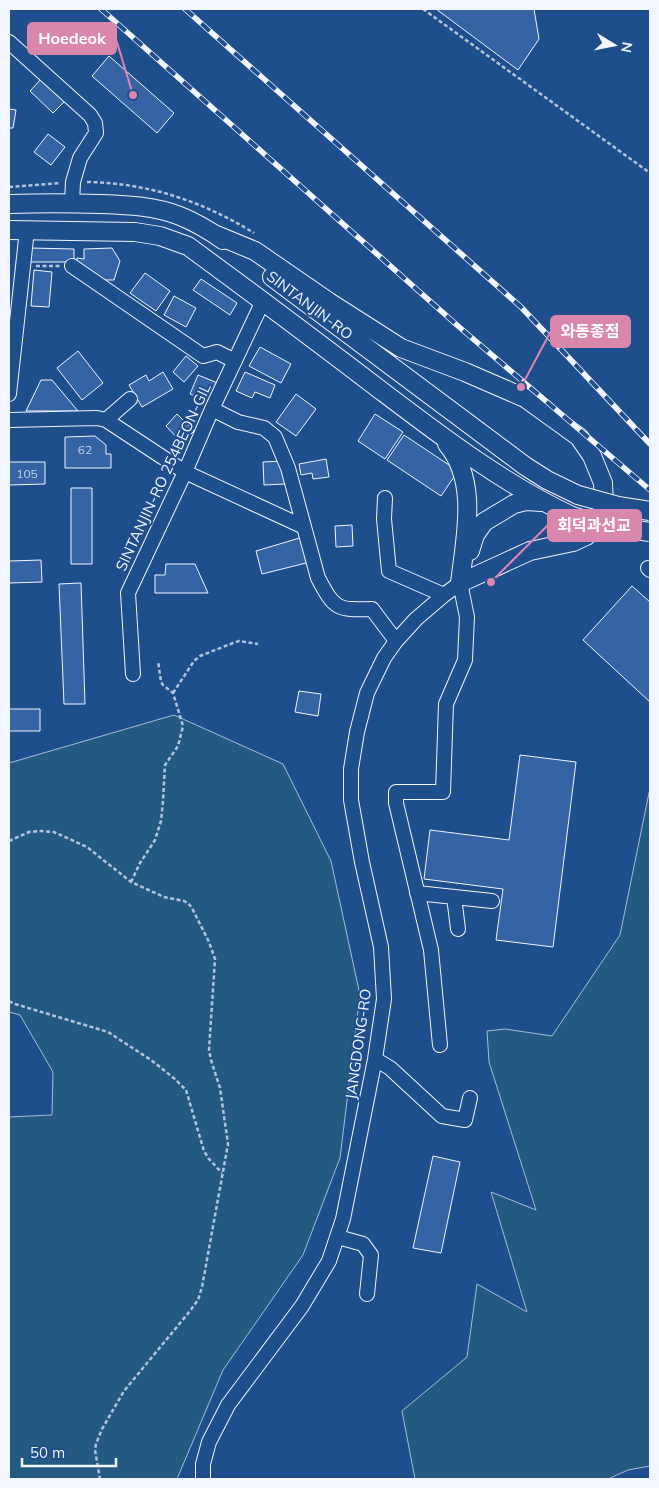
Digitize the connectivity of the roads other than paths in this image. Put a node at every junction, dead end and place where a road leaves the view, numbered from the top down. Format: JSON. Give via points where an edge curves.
{"nodes":[{"id":1,"x":9,"y":42,"type":"edge"},
{"id":2,"x":72,"y":203,"type":"junction"},
{"id":3,"x":9,"y":204,"type":"edge"},
{"id":4,"x":9,"y":230,"type":"edge"},
{"id":5,"x":26,"y":230,"type":"junction"},
{"id":6,"x":214,"y":234,"type":"junction"},
{"id":7,"x":72,"y":266,"type":"road end"},
{"id":8,"x":263,"y":301,"type":"junction"},
{"id":9,"x":235,"y":361,"type":"junction"},
{"id":10,"x":9,"y":394,"type":"edge"},
{"id":11,"x":130,"y":399,"type":"dead end"},
{"id":12,"x":212,"y":409,"type":"junction"},
{"id":13,"x":9,"y":420,"type":"edge"},
{"id":14,"x":106,"y":420,"type":"junction"},
{"id":15,"x":438,"y":434,"type":"junction"},
{"id":16,"x":185,"y":472,"type":"junction"},
{"id":17,"x":385,"y":498,"type":"dead end"},
{"id":18,"x":541,"y":502,"type":"junction"},
{"id":19,"x":650,"y":511,"type":"edge"},
{"id":20,"x":597,"y":526,"type":"junction"},
{"id":21,"x":304,"y":527,"type":"junction"},
{"id":22,"x":650,"y":532,"type":"edge"},
{"id":23,"x":650,"y":541,"type":"edge"},
{"id":24,"x":460,"y":583,"type":"junction"},
{"id":25,"x":444,"y":595,"type":"junction"},
{"id":26,"x":396,"y":641,"type":"junction"},
{"id":27,"x":133,"y":674,"type":"dead end"},
{"id":28,"x":417,"y":893,"type":"junction"},
{"id":29,"x":454,"y":897,"type":"junction"},
{"id":30,"x":492,"y":901,"type":"dead end"},
{"id":31,"x":458,"y":928,"type":"dead end"},
{"id":32,"x":440,"y":1045,"type":"dead end"},
{"id":33,"x":375,"y":1059,"type":"junction"},
{"id":34,"x":470,"y":1098,"type":"dead end"},
{"id":35,"x":338,"y":1237,"type":"junction"},
{"id":36,"x":367,"y":1294,"type":"dead end"},
{"id":37,"x":203,"y":1479,"type":"edge"}],
"edges":[{"from":1,"to":2,"type":"street","via":[[90,114],[95,123],[96,132],[80,158],[73,182]]},
{"from":2,"to":3,"type":"main road","name":"SINTANJIN-RO"},
{"from":2,"to":6,"type":"main road","name":"SINTANJIN-RO","via":[[151,208],[179,216]]},
{"from":4,"to":5,"type":"main road","name":"SINTANJIN-RO"},
{"from":5,"to":8,"type":"main road","name":"SINTANJIN-RO","via":[[135,232],[160,236],[188,246]]},
{"from":5,"to":10,"type":"street"},
{"from":6,"to":19,"type":"main road","name":"SINTANJIN-RO","bridge":true,"via":[[524,466],[578,495]]},
{"from":6,"to":20,"type":"main road","via":[[255,251],[401,348],[525,398],[579,437],[592,456],[603,483],[604,503]]},
{"from":7,"to":9,"type":"street","via":[[202,356],[217,352]]},
{"from":8,"to":9,"type":"street","name":"SINTANJIN-RO 254BEON-GIL"},
{"from":8,"to":15,"type":"main road","name":"SINTANJIN-RO"},
{"from":9,"to":12,"type":"street","name":"SINTANJIN-RO 254BEON-GIL"},
{"from":11,"to":14,"type":"street"},
{"from":12,"to":16,"type":"street","name":"SINTANJIN-RO 254BEON-GIL"},
{"from":12,"to":21,"type":"street","via":[[238,422],[264,428],[275,437],[288,468]]},
{"from":13,"to":14,"type":"street"},
{"from":14,"to":16,"type":"street"},
{"from":15,"to":18,"type":"main road","name":"SINTANJIN-RO"},
{"from":15,"to":24,"type":"main road","via":[[454,453],[468,494]]},
{"from":16,"to":21,"type":"street"},
{"from":16,"to":27,"type":"street","name":"SINTANJIN-RO 254BEON-GIL","via":[[128,593]]},
{"from":17,"to":25,"type":"street","via":[[389,571]]},
{"from":18,"to":22,"type":"main road","name":"SINTANJIN-RO","bridge":true,"via":[[572,516],[607,526]]},
{"from":18,"to":24,"type":"main road","via":[[514,504],[484,522],[475,535]]},
{"from":20,"to":23,"type":"street","via":[[638,535]]},
{"from":20,"to":24,"type":"main road","via":[[573,542],[530,551]]},
{"from":21,"to":26,"type":"street","via":[[318,578],[326,593],[337,606],[372,609]]},
{"from":24,"to":25,"type":"street","name":"JANGDONG-RO"},
{"from":24,"to":28,"type":"street","via":[[468,616],[465,660],[446,704],[443,792],[396,792]]},
{"from":25,"to":26,"type":"street","name":"JANGDONG-RO"},
{"from":26,"to":33,"type":"street","name":"JANGDONG-RO","via":[[367,693],[351,769],[351,800],[381,947],[384,999]]},
{"from":28,"to":29,"type":"street"},
{"from":28,"to":32,"type":"street","via":[[431,950]]},
{"from":29,"to":30,"type":"street"},
{"from":29,"to":31,"type":"street"},
{"from":33,"to":34,"type":"street","via":[[390,1068],[442,1116],[465,1120]]},
{"from":33,"to":35,"type":"street","name":"JANGDONG-RO"},
{"from":35,"to":36,"type":"street","via":[[363,1244],[371,1254]]},
{"from":35,"to":37,"type":"street","name":"JANGDONG-RO","via":[[329,1261],[302,1306],[228,1405],[209,1442]]}]}
